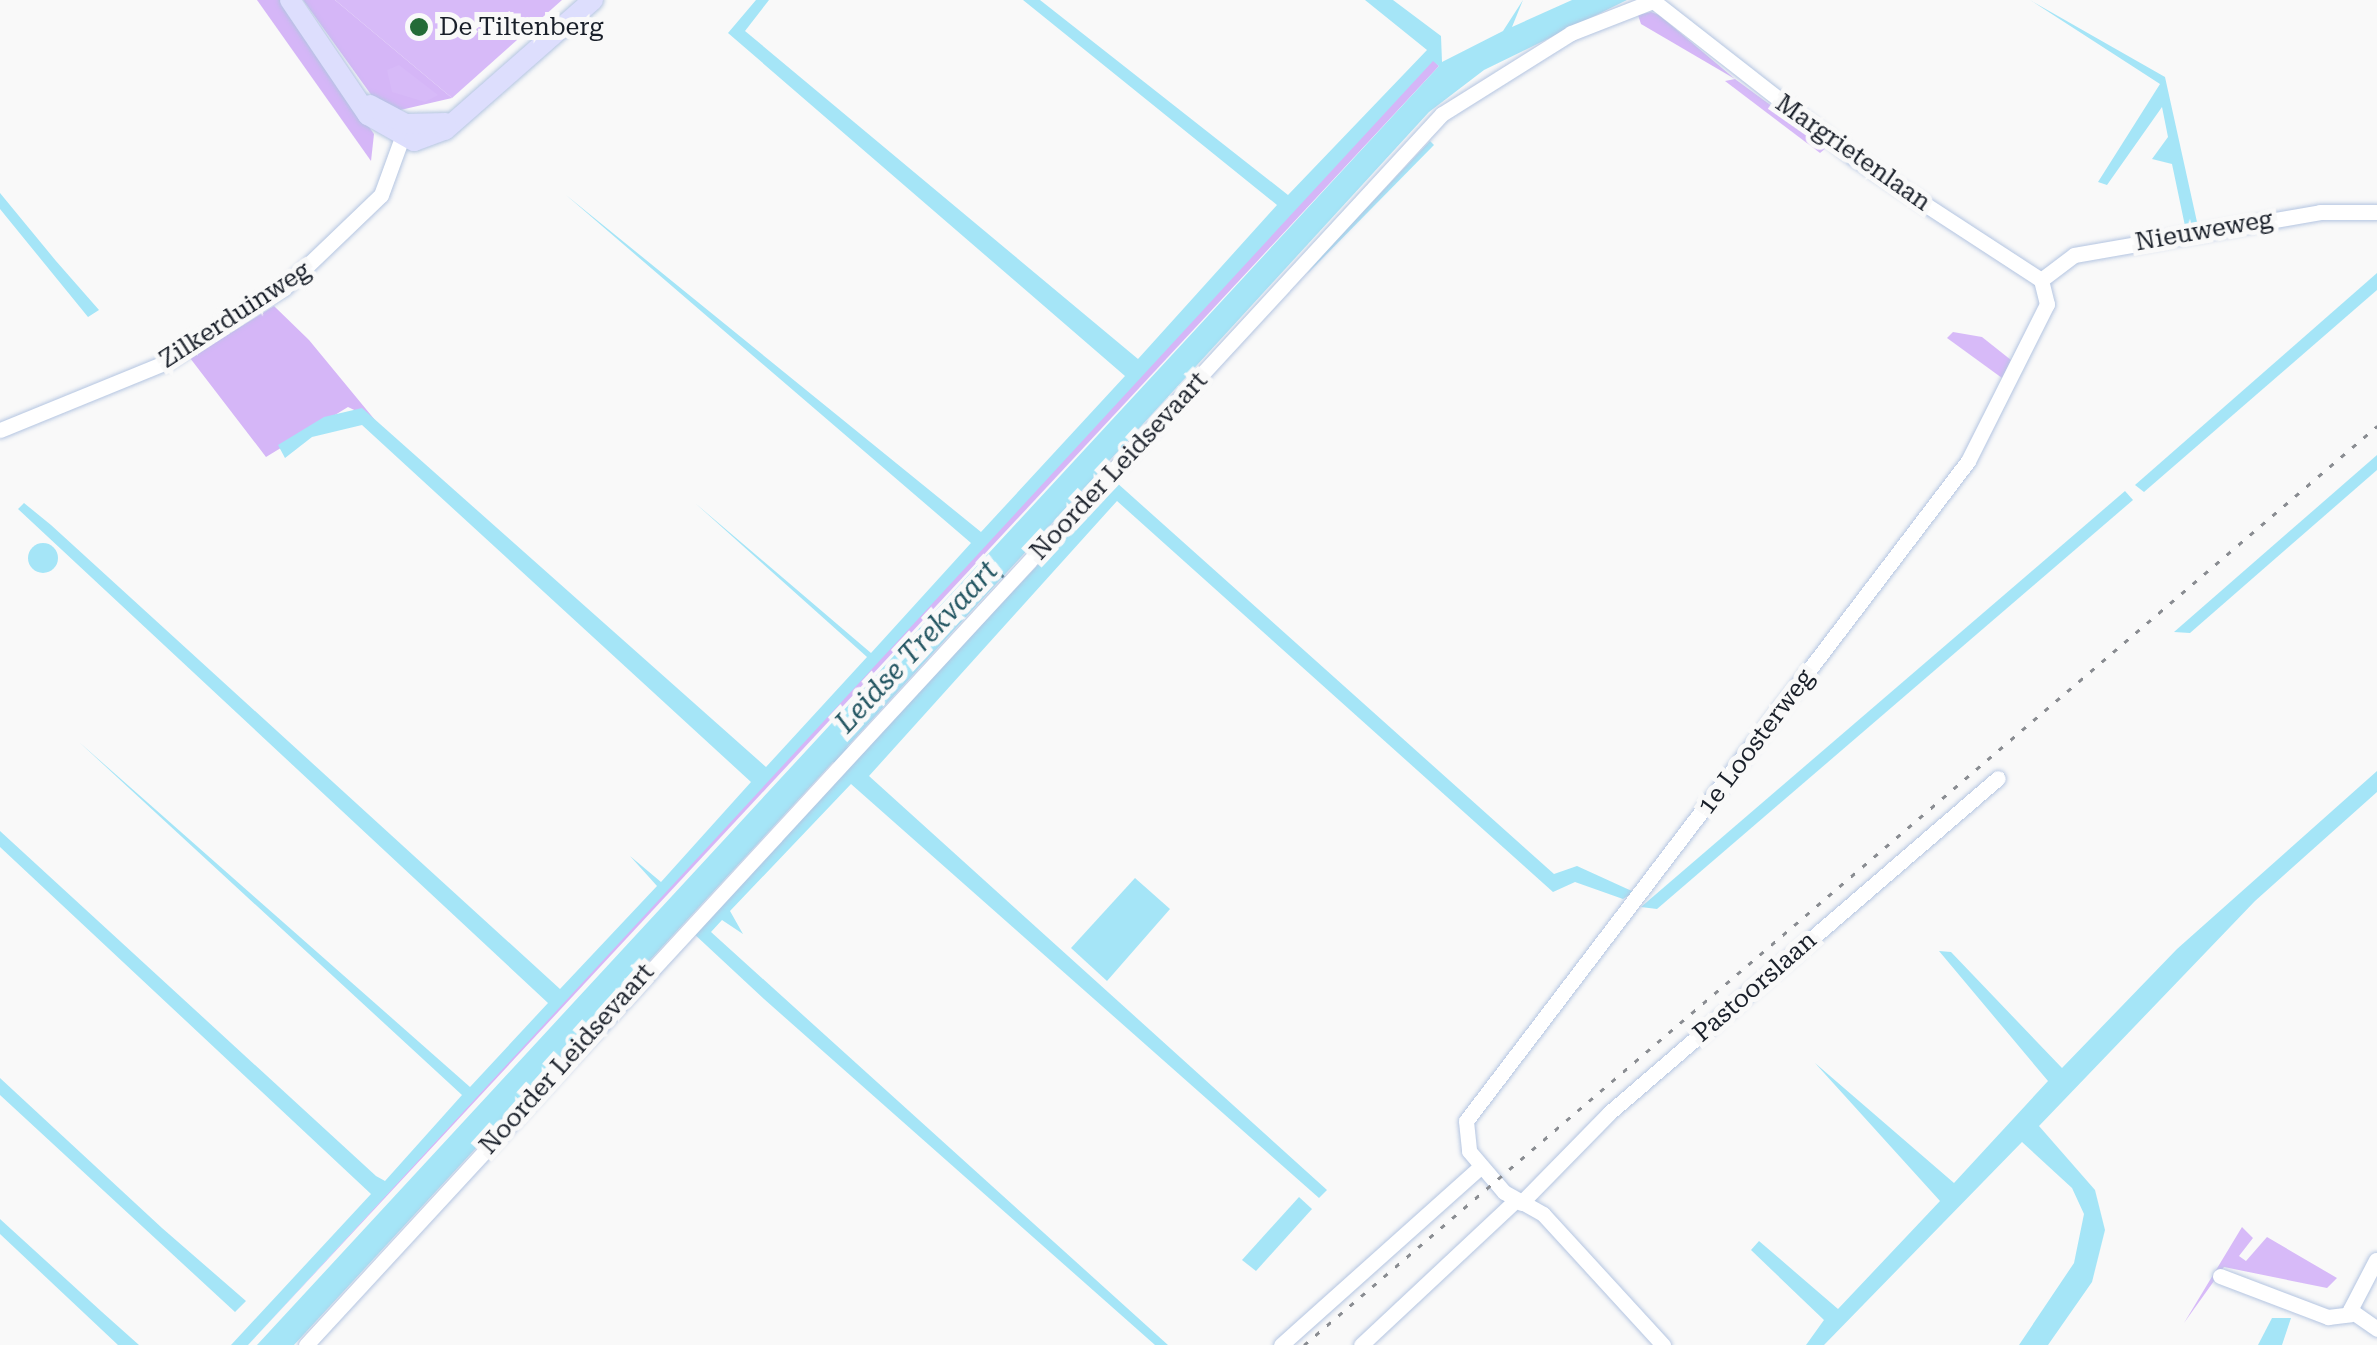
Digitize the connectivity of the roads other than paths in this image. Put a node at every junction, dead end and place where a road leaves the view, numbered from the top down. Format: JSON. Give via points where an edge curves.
{"nodes":[{"id":1,"x":290,"y":0,"type":"edge"},
{"id":2,"x":593,"y":0,"type":"edge"},
{"id":3,"x":1652,"y":1,"type":"edge"},
{"id":4,"x":402,"y":134,"type":"junction"},
{"id":5,"x":2377,"y":212,"type":"edge"},
{"id":6,"x":2041,"y":280,"type":"junction"},
{"id":7,"x":0,"y":430,"type":"edge"},
{"id":8,"x":1998,"y":778,"type":"dead end"},
{"id":9,"x":1481,"y":1166,"type":"junction"},
{"id":10,"x":1518,"y":1202,"type":"junction"},
{"id":11,"x":2376,"y":1260,"type":"edge"},
{"id":12,"x":2220,"y":1276,"type":"dead end"},
{"id":13,"x":2351,"y":1314,"type":"junction"},
{"id":14,"x":2377,"y":1330,"type":"edge"},
{"id":15,"x":306,"y":1345,"type":"edge"},
{"id":16,"x":1280,"y":1345,"type":"edge"},
{"id":17,"x":1361,"y":1345,"type":"edge"},
{"id":18,"x":1663,"y":1345,"type":"edge"}],
"edges":[{"from":1,"to":4,"type":"main road","via":[[356,92]]},
{"from":2,"to":4,"type":"main road","via":[[437,136]]},
{"from":3,"to":6,"type":"street","name":"Margrietenlaan","via":[[1854,158]]},
{"from":3,"to":15,"type":"street","name":"Noorder Leidsevaart","via":[[1571,33],[1442,114]]},
{"from":4,"to":7,"type":"street","name":"Zilkerduinweg","via":[[388,184],[320,261],[167,362]]},
{"from":5,"to":6,"type":"street","name":"Nieuweweg","via":[[2320,212],[2074,255]]},
{"from":6,"to":9,"type":"street","name":"1e Loosterweg","via":[[2048,304],[1968,460],[1466,1121],[1465,1142]]},
{"from":8,"to":10,"type":"street","name":"Pastoorslaan","via":[[1609,1113]]},
{"from":9,"to":10,"type":"street","name":"1e Loosterweg"},
{"from":9,"to":16,"type":"street"},
{"from":10,"to":17,"type":"street"},
{"from":10,"to":18,"type":"street","via":[[1542,1214]]},
{"from":11,"to":13,"type":"street"},
{"from":12,"to":13,"type":"street","via":[[2328,1317]]},
{"from":13,"to":14,"type":"street"}]}
